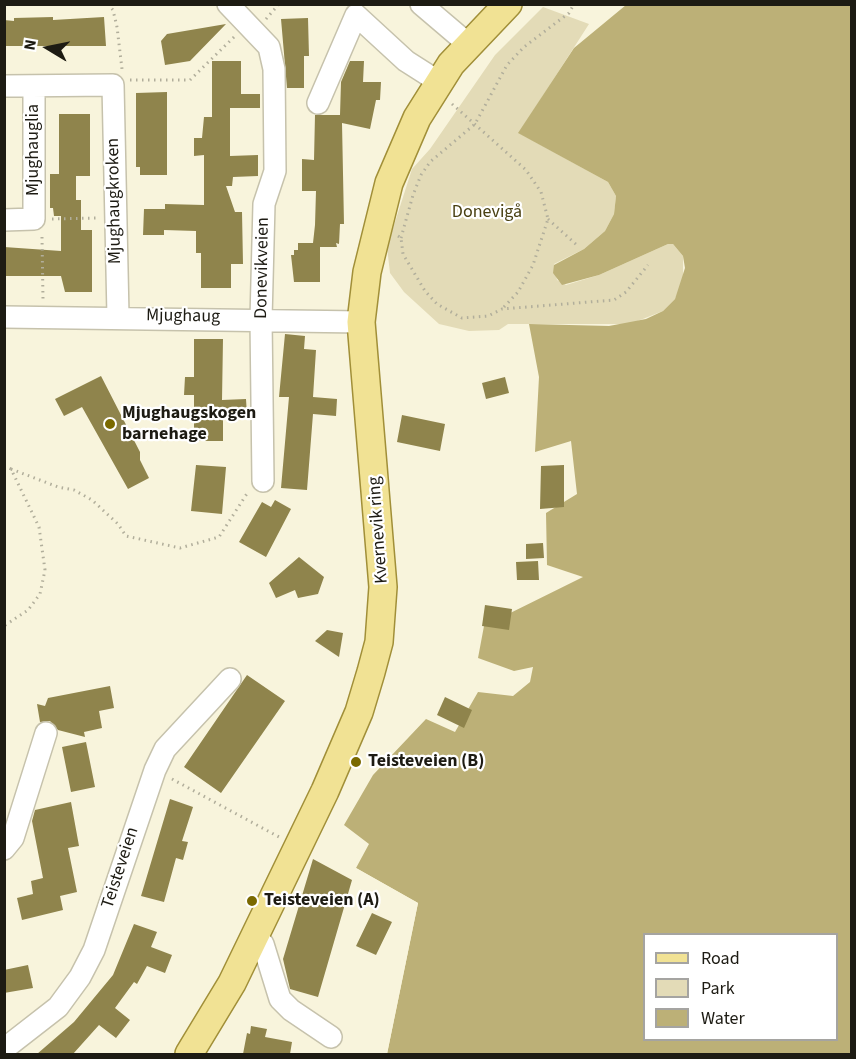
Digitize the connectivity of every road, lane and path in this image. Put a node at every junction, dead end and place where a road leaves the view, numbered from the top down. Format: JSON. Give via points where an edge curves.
{"nodes":[{"id":1,"x":108,"y":4,"type":"edge"},
{"id":2,"x":228,"y":4,"type":"edge"},
{"id":3,"x":421,"y":4,"type":"edge"},
{"id":4,"x":508,"y":4,"type":"edge"},
{"id":5,"x":574,"y":4,"type":"edge"},
{"id":6,"x":248,"y":23,"type":"junction"},
{"id":7,"x":468,"y":44,"type":"junction"},
{"id":8,"x":117,"y":83,"type":"junction"},
{"id":9,"x":4,"y":86,"type":"edge"},
{"id":10,"x":34,"y":87,"type":"junction"},
{"id":11,"x":442,"y":90,"type":"junction"},
{"id":12,"x":318,"y":103,"type":"dead end"},
{"id":13,"x":475,"y":124,"type":"junction"},
{"id":14,"x":116,"y":218,"type":"junction"},
{"id":15,"x":34,"y":219,"type":"junction"},
{"id":16,"x":548,"y":219,"type":"junction"},
{"id":17,"x":4,"y":220,"type":"edge"},
{"id":18,"x":395,"y":235,"type":"dead end"},
{"id":19,"x":401,"y":238,"type":"junction"},
{"id":20,"x":579,"y":247,"type":"dead end"},
{"id":21,"x":648,"y":265,"type":"dead end"},
{"id":22,"x":502,"y":309,"type":"junction"},
{"id":23,"x":4,"y":316,"type":"edge"},
{"id":24,"x":44,"y":316,"type":"junction"},
{"id":25,"x":118,"y":316,"type":"junction"},
{"id":26,"x":261,"y":319,"type":"junction"},
{"id":27,"x":361,"y":322,"type":"junction"},
{"id":28,"x":4,"y":466,"type":"edge"},
{"id":29,"x":11,"y":469,"type":"junction"},
{"id":30,"x":263,"y":474,"type":"joint"},
{"id":31,"x":4,"y":626,"type":"edge"},
{"id":32,"x":230,"y":679,"type":"dead end"},
{"id":33,"x":46,"y":733,"type":"dead end"},
{"id":34,"x":154,"y":770,"type":"junction"},
{"id":35,"x":279,"y":837,"type":"dead end"},
{"id":36,"x":4,"y":849,"type":"edge"},
{"id":37,"x":254,"y":937,"type":"junction"},
{"id":38,"x":331,"y":1037,"type":"dead end"},
{"id":39,"x":4,"y":1049,"type":"edge"},
{"id":40,"x":189,"y":1054,"type":"edge"}],
"edges":[{"from":1,"to":8,"type":"path","via":[[117,27]]},
{"from":2,"to":6,"type":"street","name":"Donevikveien"},
{"from":3,"to":7,"type":"street"},
{"from":4,"to":7,"type":"main road","name":"Kvernevik ring"},
{"from":5,"to":13,"type":"path","via":[[570,12],[507,65]]},
{"from":6,"to":8,"type":"path","via":[[190,80]]},
{"from":6,"to":26,"type":"street","name":"Donevikveien","via":[[269,47],[274,69],[275,171],[264,204]]},
{"from":7,"to":11,"type":"main road","name":"Kvernevik ring"},
{"from":8,"to":10,"type":"street","name":"Mjughauglia"},
{"from":8,"to":14,"type":"street","name":"Mjughaugkroken"},
{"from":9,"to":10,"type":"street","name":"Mjughauglia"},
{"from":10,"to":15,"type":"street","name":"Mjughauglia"},
{"from":11,"to":12,"type":"street","via":[[356,15]]},
{"from":11,"to":13,"type":"path"},
{"from":11,"to":27,"type":"main road","name":"Kvernevik ring","via":[[405,144],[384,199],[367,272]]},
{"from":13,"to":16,"type":"path","via":[[526,170],[541,192]]},
{"from":13,"to":19,"type":"path","via":[[430,162],[421,175]]},
{"from":14,"to":15,"type":"path"},
{"from":14,"to":25,"type":"street","name":"Mjughaugkroken"},
{"from":15,"to":17,"type":"street","name":"Mjughauglia"},
{"from":15,"to":24,"type":"path","via":[[43,239]]},
{"from":16,"to":20,"type":"path"},
{"from":16,"to":22,"type":"path","via":[[533,265],[518,292]]},
{"from":18,"to":19,"type":"path"},
{"from":19,"to":22,"type":"path","via":[[403,254],[413,273],[425,291],[447,311],[473,319]]},
{"from":21,"to":22,"type":"path","via":[[626,292],[614,300]]},
{"from":23,"to":24,"type":"street","name":"Mjughaug"},
{"from":24,"to":25,"type":"street","name":"Mjughaug"},
{"from":25,"to":26,"type":"street","name":"Mjughaug"},
{"from":26,"to":27,"type":"street","name":"Mjughaug"},
{"from":26,"to":30,"type":"street","name":"Donevikveien"},
{"from":27,"to":37,"type":"main road","name":"Kvernevik ring","via":[[383,557],[378,642],[348,741]]},
{"from":28,"to":29,"type":"path"},
{"from":29,"to":30,"type":"path","via":[[92,500],[126,536],[180,548],[219,537]]},
{"from":29,"to":31,"type":"path","via":[[39,527],[45,570],[40,594],[28,610]]},
{"from":32,"to":34,"type":"street","name":"Teisteveien","via":[[165,749]]},
{"from":33,"to":36,"type":"street","via":[[16,830]]},
{"from":34,"to":35,"type":"path"},
{"from":34,"to":39,"type":"street","name":"Teisteveien","via":[[94,951],[58,1007]]},
{"from":37,"to":38,"type":"street","via":[[263,944],[280,999]]},
{"from":37,"to":40,"type":"main road","name":"Kvernevik ring","via":[[227,992]]}]}
